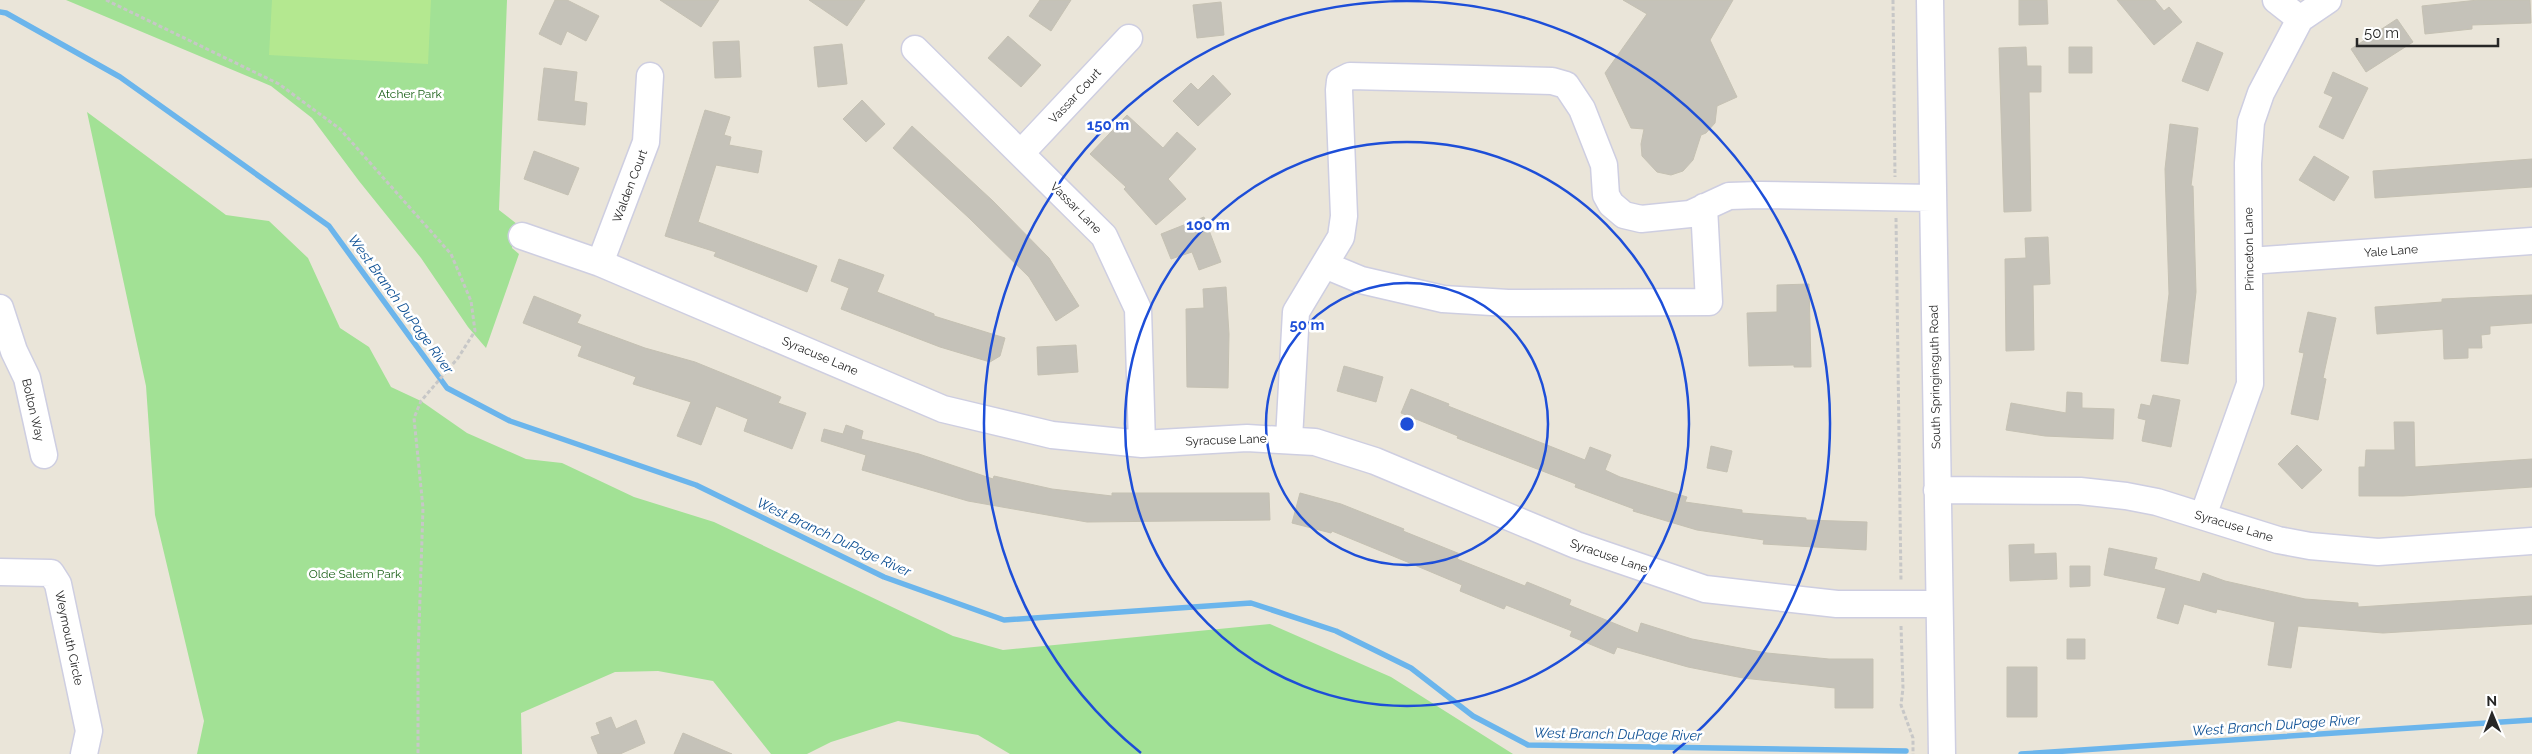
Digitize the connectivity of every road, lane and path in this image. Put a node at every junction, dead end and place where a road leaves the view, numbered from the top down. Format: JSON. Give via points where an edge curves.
{"nodes":[{"id":1,"x":106,"y":0,"type":"edge"},
{"id":2,"x":1893,"y":0,"type":"edge"},
{"id":3,"x":1930,"y":0,"type":"edge"},
{"id":4,"x":2276,"y":0,"type":"edge"},
{"id":5,"x":2328,"y":0,"type":"edge"},
{"id":6,"x":2300,"y":19,"type":"junction"},
{"id":7,"x":1128,"y":38,"type":"dead end"},
{"id":8,"x":915,"y":49,"type":"dead end"},
{"id":9,"x":650,"y":76,"type":"dead end"},
{"id":10,"x":1021,"y":153,"type":"junction"},
{"id":11,"x":1932,"y":198,"type":"junction"},
{"id":12,"x":1896,"y":199,"type":"junction"},
{"id":13,"x":1704,"y":207,"type":"junction"},
{"id":14,"x":522,"y":236,"type":"dead end"},
{"id":15,"x":2532,"y":241,"type":"edge"},
{"id":16,"x":2249,"y":261,"type":"junction"},
{"id":17,"x":600,"y":263,"type":"junction"},
{"id":18,"x":1325,"y":265,"type":"junction"},
{"id":19,"x":0,"y":308,"type":"edge"},
{"id":20,"x":7,"y":352,"type":"edge"},
{"id":21,"x":1289,"y":439,"type":"junction"},
{"id":22,"x":1142,"y":444,"type":"junction"},
{"id":23,"x":44,"y":455,"type":"dead end"},
{"id":24,"x":1937,"y":490,"type":"junction"},
{"id":25,"x":2203,"y":516,"type":"junction"},
{"id":26,"x":2532,"y":541,"type":"edge"},
{"id":27,"x":0,"y":572,"type":"edge"},
{"id":28,"x":1939,"y":604,"type":"junction"},
{"id":29,"x":1901,"y":605,"type":"junction"},
{"id":30,"x":84,"y":754,"type":"edge"},
{"id":31,"x":418,"y":754,"type":"edge"},
{"id":32,"x":1914,"y":754,"type":"edge"},
{"id":33,"x":1942,"y":754,"type":"edge"}],
"edges":[{"from":1,"to":31,"type":"path","via":[[279,84],[340,129],[451,254],[471,301],[475,331],[458,358],[421,401],[414,418],[423,508]]},
{"from":2,"to":12,"type":"path"},
{"from":3,"to":11,"type":"street","name":"South Springinsguth Road"},
{"from":4,"to":6,"type":"street"},
{"from":5,"to":6,"type":"street","name":"Princeton Lane"},
{"from":6,"to":16,"type":"street","name":"Princeton Lane","via":[[2261,93],[2250,122]]},
{"from":7,"to":10,"type":"street","name":"Vassar Court"},
{"from":8,"to":10,"type":"street","name":"Vassar Lane"},
{"from":9,"to":17,"type":"street","name":"Walden Court","via":[[646,142]]},
{"from":10,"to":22,"type":"street","name":"Vassar Lane","via":[[1104,236],[1138,309]]},
{"from":11,"to":12,"type":"street"},
{"from":11,"to":24,"type":"street","name":"South Springinsguth Road"},
{"from":12,"to":13,"type":"street","via":[[1729,196]]},
{"from":12,"to":29,"type":"path"},
{"from":13,"to":18,"type":"street","via":[[1708,302],[1508,303],[1443,299],[1361,280]]},
{"from":13,"to":18,"type":"street","via":[[1690,214],[1641,219],[1624,215],[1611,204],[1606,195],[1604,165],[1582,109],[1566,85],[1552,81],[1350,76],[1340,82],[1339,90],[1344,216],[1341,237]]},
{"from":14,"to":17,"type":"street","name":"Syracuse Lane"},
{"from":15,"to":16,"type":"street","name":"Yale Lane"},
{"from":16,"to":25,"type":"street","name":"Princeton Lane","via":[[2250,384]]},
{"from":17,"to":22,"type":"street","name":"Syracuse Lane","via":[[943,409],[1052,435]]},
{"from":18,"to":21,"type":"street","via":[[1296,312]]},
{"from":19,"to":20,"type":"street","name":"Bolton Way"},
{"from":20,"to":23,"type":"street","name":"Bolton Way","via":[[27,378]]},
{"from":21,"to":22,"type":"street","name":"Syracuse Lane"},
{"from":21,"to":29,"type":"street","name":"Syracuse Lane","via":[[1345,450],[1576,545],[1705,589],[1795,601]]},
{"from":24,"to":25,"type":"street","name":"Syracuse Lane","via":[[2080,491],[2156,502]]},
{"from":24,"to":28,"type":"street","name":"South Springinsguth Road"},
{"from":25,"to":26,"type":"street","name":"Syracuse Lane","via":[[2278,540],[2378,552]]},
{"from":27,"to":30,"type":"street","name":"Weymouth Circle","via":[[51,572],[58,584],[89,731]]},
{"from":28,"to":29,"type":"street","name":"Syracuse Lane"},
{"from":28,"to":33,"type":"street","name":"South Springinsguth Road"},
{"from":29,"to":32,"type":"path","via":[[1904,688],[1901,705],[1913,738]]}]}
